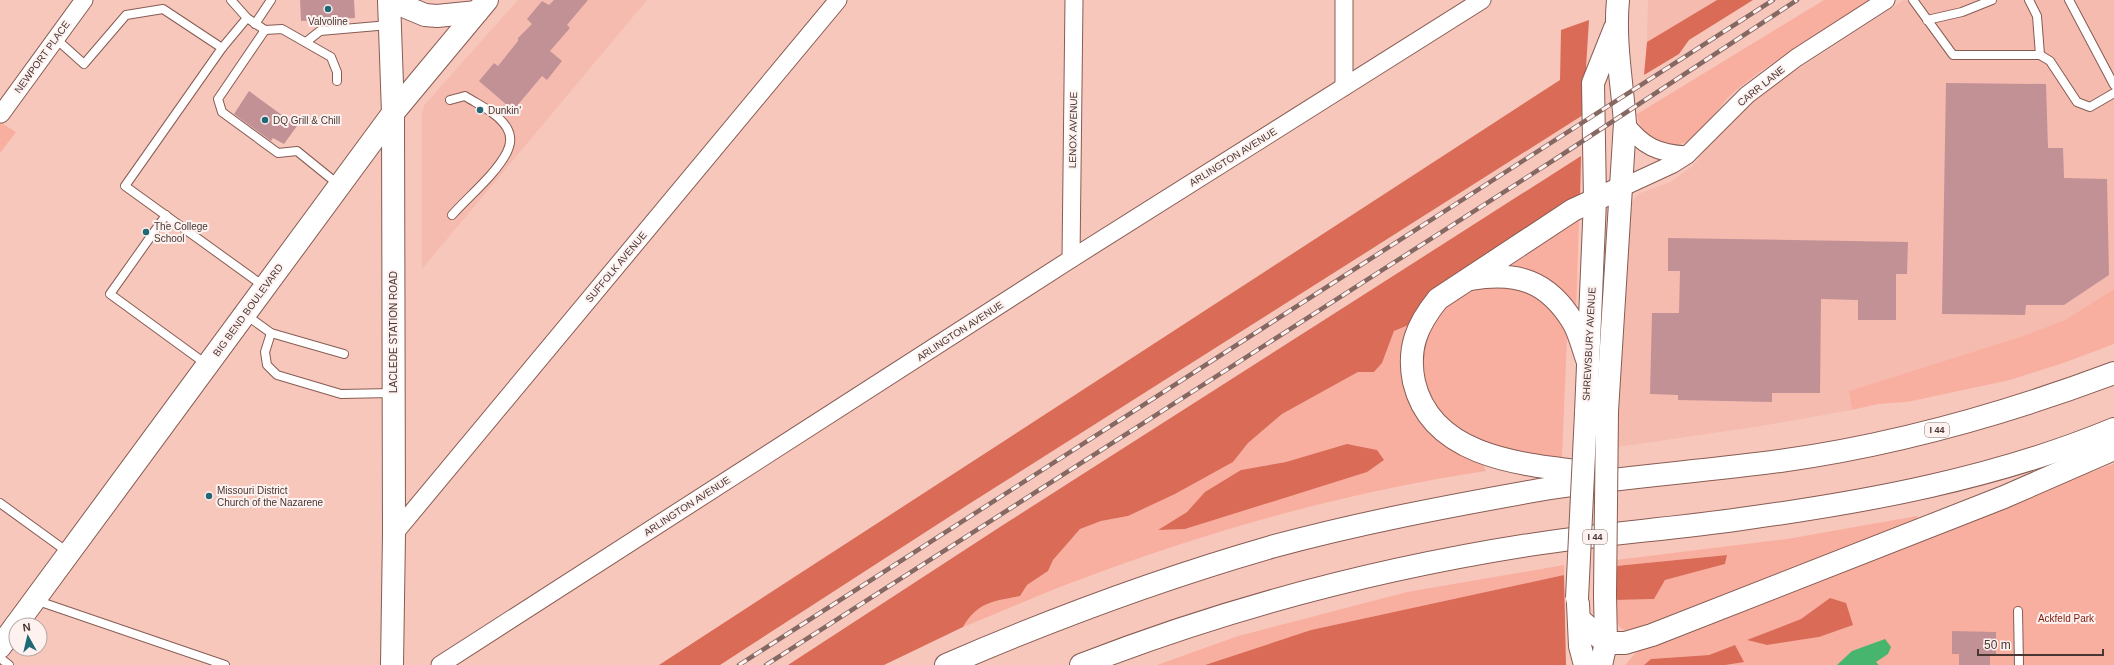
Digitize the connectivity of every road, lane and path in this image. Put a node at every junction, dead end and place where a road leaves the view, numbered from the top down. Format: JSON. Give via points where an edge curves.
{"nodes":[{"id":1,"x":84,"y":0,"type":"edge"},
{"id":2,"x":231,"y":0,"type":"edge"},
{"id":3,"x":271,"y":0,"type":"edge"},
{"id":4,"x":389,"y":0,"type":"edge"},
{"id":5,"x":838,"y":0,"type":"edge"},
{"id":6,"x":1074,"y":0,"type":"edge"},
{"id":7,"x":1344,"y":0,"type":"edge"},
{"id":8,"x":1482,"y":0,"type":"edge"},
{"id":9,"x":1618,"y":0,"type":"edge"},
{"id":10,"x":1886,"y":0,"type":"edge"},
{"id":11,"x":1913,"y":0,"type":"edge"},
{"id":12,"x":1992,"y":0,"type":"edge"},
{"id":13,"x":2029,"y":0,"type":"edge"},
{"id":14,"x":2069,"y":0,"type":"edge"},
{"id":15,"x":482,"y":6,"type":"edge"},
{"id":16,"x":247,"y":18,"type":"junction"},
{"id":17,"x":1927,"y":20,"type":"junction"},
{"id":18,"x":255,"y":24,"type":"junction"},
{"id":19,"x":390,"y":25,"type":"junction"},
{"id":20,"x":1615,"y":27,"type":"junction"},
{"id":21,"x":265,"y":30,"type":"junction"},
{"id":22,"x":55,"y":38,"type":"junction"},
{"id":23,"x":306,"y":42,"type":"junction"},
{"id":24,"x":222,"y":48,"type":"junction"},
{"id":25,"x":2040,"y":55,"type":"junction"},
{"id":26,"x":337,"y":81,"type":"dead end"},
{"id":27,"x":2114,"y":86,"type":"edge"},
{"id":28,"x":1344,"y":87,"type":"junction"},
{"id":29,"x":2114,"y":94,"type":"edge"},
{"id":30,"x":450,"y":100,"type":"dead end"},
{"id":31,"x":393,"y":113,"type":"junction"},
{"id":32,"x":2,"y":114,"type":"dead end"},
{"id":33,"x":1625,"y":123,"type":"junction"},
{"id":34,"x":1687,"y":155,"type":"junction"},
{"id":35,"x":340,"y":186,"type":"junction"},
{"id":36,"x":1621,"y":188,"type":"junction"},
{"id":37,"x":1595,"y":200,"type":"junction"},
{"id":38,"x":452,"y":215,"type":"dead end"},
{"id":39,"x":166,"y":216,"type":"junction"},
{"id":40,"x":1071,"y":259,"type":"junction"},
{"id":41,"x":1466,"y":280,"type":"junction"},
{"id":42,"x":265,"y":287,"type":"junction"},
{"id":43,"x":246,"y":314,"type":"junction"},
{"id":44,"x":271,"y":333,"type":"junction"},
{"id":45,"x":344,"y":354,"type":"dead end"},
{"id":46,"x":1588,"y":362,"type":"junction"},
{"id":47,"x":208,"y":365,"type":"junction"},
{"id":48,"x":2114,"y":373,"type":"edge"},
{"id":49,"x":394,"y":393,"type":"junction"},
{"id":50,"x":1596,"y":412,"type":"junction"},
{"id":51,"x":2114,"y":429,"type":"edge"},
{"id":52,"x":2114,"y":449,"type":"edge"},
{"id":53,"x":1634,"y":478,"type":"junction"},
{"id":54,"x":0,"y":503,"type":"edge"},
{"id":55,"x":394,"y":534,"type":"junction"},
{"id":56,"x":69,"y":553,"type":"junction"},
{"id":57,"x":35,"y":600,"type":"junction"},
{"id":58,"x":1578,"y":609,"type":"junction"},
{"id":59,"x":2018,"y":611,"type":"dead end"},
{"id":60,"x":22,"y":617,"type":"edge"},
{"id":61,"x":8,"y":640,"type":"edge"},
{"id":62,"x":1606,"y":643,"type":"junction"},
{"id":63,"x":2,"y":652,"type":"edge"},
{"id":64,"x":225,"y":665,"type":"edge"},
{"id":65,"x":392,"y":665,"type":"edge"},
{"id":66,"x":440,"y":665,"type":"edge"},
{"id":67,"x":946,"y":665,"type":"edge"},
{"id":68,"x":1081,"y":665,"type":"edge"},
{"id":69,"x":1585,"y":665,"type":"edge"},
{"id":70,"x":1601,"y":665,"type":"edge"},
{"id":71,"x":2020,"y":665,"type":"edge"}],
"edges":[{"from":1,"to":22,"type":"street","name":"NEWPORT PLACE"},
{"from":2,"to":16,"type":"lane"},
{"from":3,"to":18,"type":"lane"},
{"from":4,"to":15,"type":"main road","via":[[425,15],[437,16]]},
{"from":4,"to":19,"type":"main road","name":"LACLEDE STATION ROAD"},
{"from":5,"to":55,"type":"street","name":"SUFFOLK AVENUE"},
{"from":6,"to":40,"type":"street","name":"LENOX AVENUE"},
{"from":7,"to":28,"type":"street"},
{"from":8,"to":28,"type":"street","name":"ARLINGTON AVENUE"},
{"from":9,"to":20,"type":"main road","name":"SHREWSBURY AVENUE"},
{"from":10,"to":34,"type":"street","name":"CARR LANE","via":[[1796,58],[1747,95]]},
{"from":11,"to":17,"type":"lane"},
{"from":12,"to":17,"type":"lane","via":[[1962,12]]},
{"from":13,"to":25,"type":"lane","via":[[2037,16]]},
{"from":14,"to":27,"type":"lane"},
{"from":15,"to":31,"type":"main road","name":"BIG BEND BOULEVARD"},
{"from":16,"to":18,"type":"lane"},
{"from":16,"to":24,"type":"lane"},
{"from":17,"to":25,"type":"lane","via":[[1953,55]]},
{"from":18,"to":21,"type":"lane"},
{"from":19,"to":23,"type":"lane","via":[[320,31]]},
{"from":19,"to":31,"type":"main road","name":"LACLEDE STATION ROAD"},
{"from":20,"to":33,"type":"main road","name":"SHREWSBURY AVENUE"},
{"from":20,"to":37,"type":"main road","name":"SHREWSBURY AVENUE","via":[[1593,83]]},
{"from":21,"to":23,"type":"lane","via":[[282,29]]},
{"from":21,"to":35,"type":"lane","via":[[218,99],[222,112],[278,153],[297,151]]},
{"from":22,"to":24,"type":"lane","via":[[84,64],[126,15],[163,9]]},
{"from":22,"to":32,"type":"street","name":"NEWPORT PLACE"},
{"from":23,"to":26,"type":"lane","via":[[331,57],[337,72]]},
{"from":24,"to":39,"type":"lane","via":[[125,186]]},
{"from":25,"to":29,"type":"lane","via":[[2050,61],[2076,102],[2090,107]]},
{"from":28,"to":40,"type":"street","name":"ARLINGTON AVENUE"},
{"from":30,"to":38,"type":"lane","via":[[465,96],[494,114],[507,127],[511,137],[507,151],[497,166]]},
{"from":31,"to":35,"type":"main road","name":"BIG BEND BOULEVARD"},
{"from":31,"to":49,"type":"main road","name":"LACLEDE STATION ROAD"},
{"from":33,"to":34,"type":"street","via":[[1635,136],[1654,149],[1667,154]]},
{"from":33,"to":36,"type":"main road","name":"SHREWSBURY AVENUE"},
{"from":34,"to":36,"type":"street","name":"CARR LANE"},
{"from":35,"to":42,"type":"main road","name":"BIG BEND BOULEVARD"},
{"from":36,"to":37,"type":"main road"},
{"from":36,"to":50,"type":"main road","name":"SHREWSBURY AVENUE"},
{"from":37,"to":41,"type":"main road","via":[[1573,210]]},
{"from":37,"to":46,"type":"main road","name":"SHREWSBURY AVENUE"},
{"from":39,"to":42,"type":"lane"},
{"from":39,"to":47,"type":"lane","via":[[110,294]]},
{"from":40,"to":66,"type":"street","name":"ARLINGTON AVENUE"},
{"from":41,"to":46,"type":"main road","via":[[1494,275],[1518,278],[1542,288],[1561,305],[1574,324]]},
{"from":41,"to":53,"type":"main road","via":[[1438,299],[1424,315],[1413,341],[1411,368],[1417,396],[1434,422],[1455,440],[1486,455],[1516,463]]},
{"from":42,"to":43,"type":"main road","name":"BIG BEND BOULEVARD"},
{"from":43,"to":44,"type":"lane"},
{"from":43,"to":47,"type":"main road","name":"BIG BEND BOULEVARD"},
{"from":44,"to":45,"type":"lane"},
{"from":44,"to":49,"type":"lane","via":[[265,352],[267,365],[277,375],[341,394]]},
{"from":46,"to":50,"type":"main road","name":"SHREWSBURY AVENUE"},
{"from":47,"to":56,"type":"main road","name":"BIG BEND BOULEVARD"},
{"from":48,"to":53,"type":"main road","number":"I 44","via":[[2045,399],[1954,426],[1866,447],[1780,461]]},
{"from":49,"to":55,"type":"main road","name":"LACLEDE STATION ROAD"},
{"from":50,"to":58,"type":"main road","name":"SHREWSBURY AVENUE","bridge":true},
{"from":50,"to":62,"type":"main road","name":"SHREWSBURY AVENUE","bridge":true},
{"from":51,"to":68,"type":"main road","number":"I 44","via":[[2007,465],[1923,487],[1833,505],[1530,545],[1437,561],[1261,604],[1172,632]]},
{"from":52,"to":62,"type":"main road","via":[[2004,497],[1652,635],[1625,643]]},
{"from":53,"to":67,"type":"main road","number":"I 44","via":[[1543,489],[1453,505],[1275,546],[1099,602]]},
{"from":54,"to":56,"type":"lane"},
{"from":55,"to":65,"type":"main road","name":"LACLEDE STATION ROAD"},
{"from":56,"to":57,"type":"main road","name":"BIG BEND BOULEVARD"},
{"from":57,"to":60,"type":"main road","name":"BIG BEND BOULEVARD"},
{"from":57,"to":64,"type":"lane"},
{"from":58,"to":62,"type":"main road"},
{"from":58,"to":69,"type":"main road","name":"SHREWSBURY AVENUE","via":[[1580,646]]},
{"from":59,"to":71,"type":"lane"},
{"from":61,"to":63,"type":"main road","name":"BIG BEND BOULEVARD"},
{"from":62,"to":70,"type":"main road","name":"SHREWSBURY AVENUE"}]}
